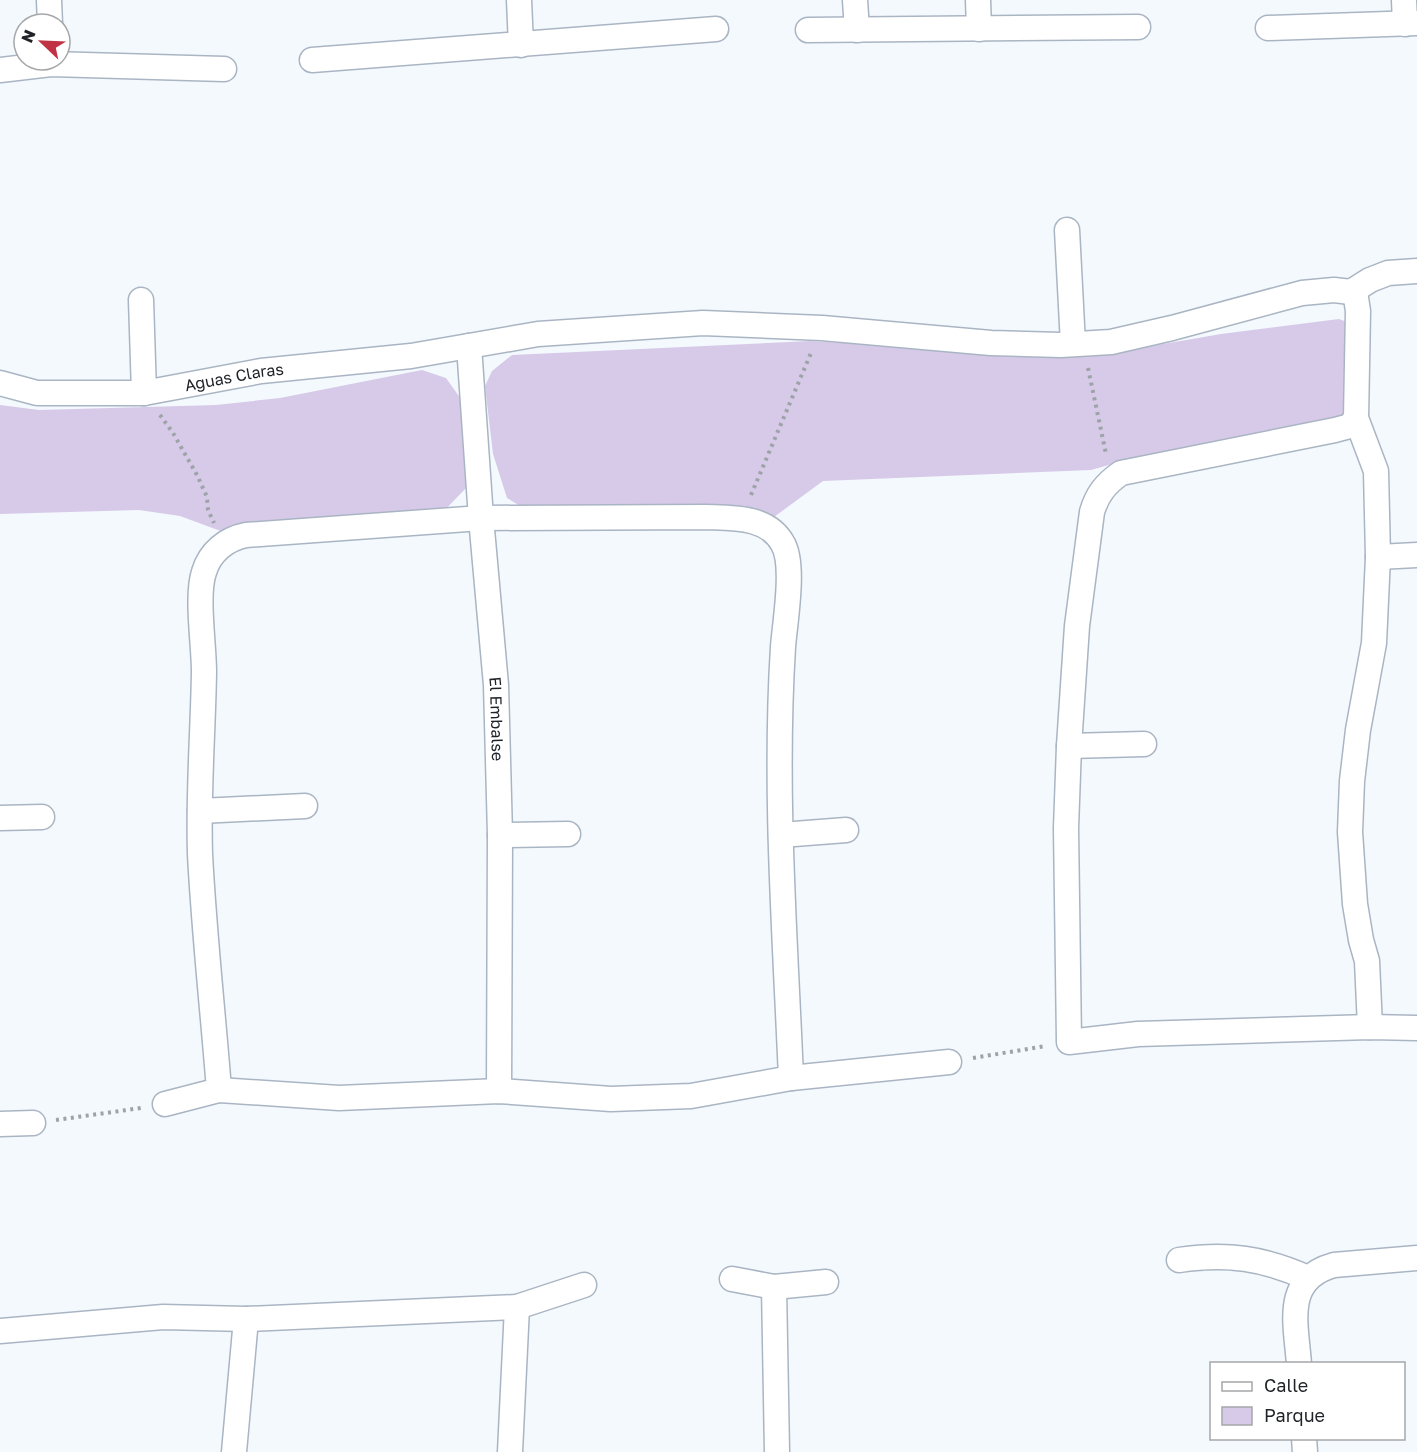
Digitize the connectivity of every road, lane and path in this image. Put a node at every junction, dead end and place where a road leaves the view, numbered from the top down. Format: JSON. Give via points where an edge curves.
{"nodes":[{"id":1,"x":519,"y":0,"type":"edge"},
{"id":2,"x":855,"y":0,"type":"edge"},
{"id":3,"x":978,"y":0,"type":"edge"},
{"id":4,"x":1404,"y":0,"type":"edge"},
{"id":5,"x":1411,"y":24,"type":"edge"},
{"id":6,"x":1138,"y":27,"type":"dead end"},
{"id":7,"x":1268,"y":28,"type":"dead end"},
{"id":8,"x":716,"y":29,"type":"dead end"},
{"id":9,"x":980,"y":29,"type":"junction"},
{"id":10,"x":808,"y":30,"type":"dead end"},
{"id":11,"x":857,"y":30,"type":"junction"},
{"id":12,"x":521,"y":45,"type":"junction"},
{"id":13,"x":312,"y":60,"type":"dead end"},
{"id":14,"x":72,"y":63,"type":"edge"},
{"id":15,"x":225,"y":69,"type":"dead end"},
{"id":16,"x":1067,"y":230,"type":"dead end"},
{"id":17,"x":1417,"y":271,"type":"edge"},
{"id":18,"x":1350,"y":292,"type":"junction"},
{"id":19,"x":141,"y":300,"type":"dead end"},
{"id":20,"x":822,"y":328,"type":"junction"},
{"id":21,"x":1078,"y":344,"type":"junction"},
{"id":22,"x":469,"y":346,"type":"junction"},
{"id":23,"x":0,"y":383,"type":"edge"},
{"id":24,"x":144,"y":393,"type":"junction"},
{"id":25,"x":1356,"y":418,"type":"junction"},
{"id":26,"x":1112,"y":479,"type":"junction"},
{"id":27,"x":481,"y":518,"type":"junction"},
{"id":28,"x":741,"y":518,"type":"junction"},
{"id":29,"x":224,"y":544,"type":"junction"},
{"id":30,"x":1417,"y":555,"type":"edge"},
{"id":31,"x":1378,"y":556,"type":"junction"},
{"id":32,"x":1144,"y":744,"type":"dead end"},
{"id":33,"x":1069,"y":746,"type":"junction"},
{"id":34,"x":305,"y":806,"type":"dead end"},
{"id":35,"x":200,"y":811,"type":"junction"},
{"id":36,"x":42,"y":817,"type":"dead end"},
{"id":37,"x":0,"y":818,"type":"edge"},
{"id":38,"x":846,"y":830,"type":"dead end"},
{"id":39,"x":568,"y":834,"type":"dead end"},
{"id":40,"x":500,"y":835,"type":"junction"},
{"id":41,"x":782,"y":835,"type":"junction"},
{"id":42,"x":1370,"y":1028,"type":"junction"},
{"id":43,"x":1417,"y":1029,"type":"edge"},
{"id":44,"x":1069,"y":1042,"type":"junction"},
{"id":45,"x":949,"y":1062,"type":"joint"},
{"id":46,"x":791,"y":1078,"type":"junction"},
{"id":47,"x":219,"y":1090,"type":"junction"},
{"id":48,"x":499,"y":1091,"type":"junction"},
{"id":49,"x":165,"y":1104,"type":"joint"},
{"id":50,"x":33,"y":1123,"type":"joint"},
{"id":51,"x":0,"y":1124,"type":"edge"},
{"id":52,"x":1417,"y":1258,"type":"edge"},
{"id":53,"x":1179,"y":1260,"type":"dead end"},
{"id":54,"x":1308,"y":1278,"type":"junction"},
{"id":55,"x":732,"y":1279,"type":"dead end"},
{"id":56,"x":826,"y":1282,"type":"dead end"},
{"id":57,"x":584,"y":1285,"type":"dead end"},
{"id":58,"x":774,"y":1287,"type":"junction"},
{"id":59,"x":517,"y":1307,"type":"junction"},
{"id":60,"x":246,"y":1319,"type":"junction"},
{"id":61,"x":0,"y":1331,"type":"edge"},
{"id":62,"x":1299,"y":1362,"type":"edge"},
{"id":63,"x":234,"y":1452,"type":"edge"},
{"id":64,"x":510,"y":1452,"type":"edge"},
{"id":65,"x":777,"y":1452,"type":"edge"}],
"edges":[{"from":1,"to":12,"type":"street"},
{"from":2,"to":11,"type":"street"},
{"from":3,"to":9,"type":"street"},
{"from":4,"to":5,"type":"street"},
{"from":5,"to":7,"type":"street"},
{"from":6,"to":9,"type":"street"},
{"from":8,"to":12,"type":"street"},
{"from":9,"to":11,"type":"street"},
{"from":10,"to":11,"type":"street"},
{"from":12,"to":13,"type":"street"},
{"from":14,"to":15,"type":"street"},
{"from":16,"to":21,"type":"street"},
{"from":17,"to":18,"type":"street","via":[[1388,273]]},
{"from":18,"to":21,"type":"street","name":"Aguas Claras","via":[[1302,293],[1111,342]]},
{"from":18,"to":25,"type":"street","via":[[1356,298],[1358,310]]},
{"from":19,"to":24,"type":"street"},
{"from":20,"to":21,"type":"street","name":"Aguas Claras","via":[[991,343]]},
{"from":20,"to":22,"type":"street","name":"Aguas Claras","via":[[703,323],[538,334]]},
{"from":20,"to":28,"type":"path"},
{"from":21,"to":26,"type":"path"},
{"from":22,"to":24,"type":"street","name":"Aguas Claras","via":[[411,356],[261,371]]},
{"from":22,"to":27,"type":"street","name":"El Embalse"},
{"from":23,"to":24,"type":"street","name":"Aguas Claras","via":[[37,393]]},
{"from":24,"to":29,"type":"path","via":[[173,433],[196,475]]},
{"from":25,"to":26,"type":"street","via":[[1350,426],[1335,430],[1120,473]]},
{"from":25,"to":31,"type":"street","via":[[1376,471]]},
{"from":26,"to":33,"type":"street","via":[[1096,499],[1092,512],[1077,626]]},
{"from":27,"to":28,"type":"street"},
{"from":27,"to":29,"type":"street","via":[[268,533],[234,538]]},
{"from":27,"to":40,"type":"street","name":"El Embalse","via":[[496,685]]},
{"from":28,"to":41,"type":"street","via":[[762,525],[777,536],[789,562],[780,730]]},
{"from":29,"to":35,"type":"street","via":[[204,570],[201,593],[204,654]]},
{"from":30,"to":31,"type":"street"},
{"from":31,"to":42,"type":"street","via":[[1374,643],[1358,730],[1350,832],[1355,904],[1367,962]]},
{"from":32,"to":33,"type":"street"},
{"from":33,"to":44,"type":"street"},
{"from":34,"to":35,"type":"street"},
{"from":35,"to":47,"type":"street"},
{"from":36,"to":37,"type":"street"},
{"from":38,"to":41,"type":"street"},
{"from":39,"to":40,"type":"street"},
{"from":40,"to":48,"type":"street","name":"El Embalse"},
{"from":41,"to":46,"type":"street"},
{"from":42,"to":43,"type":"street"},
{"from":42,"to":44,"type":"street","via":[[1138,1034]]},
{"from":44,"to":45,"type":"path"},
{"from":45,"to":46,"type":"street"},
{"from":46,"to":48,"type":"street","via":[[692,1096],[610,1099]]},
{"from":47,"to":48,"type":"street","via":[[339,1098]]},
{"from":47,"to":49,"type":"street"},
{"from":49,"to":50,"type":"path"},
{"from":50,"to":51,"type":"street"},
{"from":52,"to":54,"type":"street","via":[[1334,1265]]},
{"from":53,"to":54,"type":"street","via":[[1203,1256],[1251,1259]]},
{"from":54,"to":62,"type":"street","via":[[1296,1298]]},
{"from":55,"to":58,"type":"street"},
{"from":56,"to":58,"type":"street"},
{"from":57,"to":59,"type":"street"},
{"from":58,"to":65,"type":"street"},
{"from":59,"to":60,"type":"street"},
{"from":59,"to":64,"type":"street"},
{"from":60,"to":61,"type":"street","via":[[163,1317]]},
{"from":60,"to":63,"type":"street"}]}
